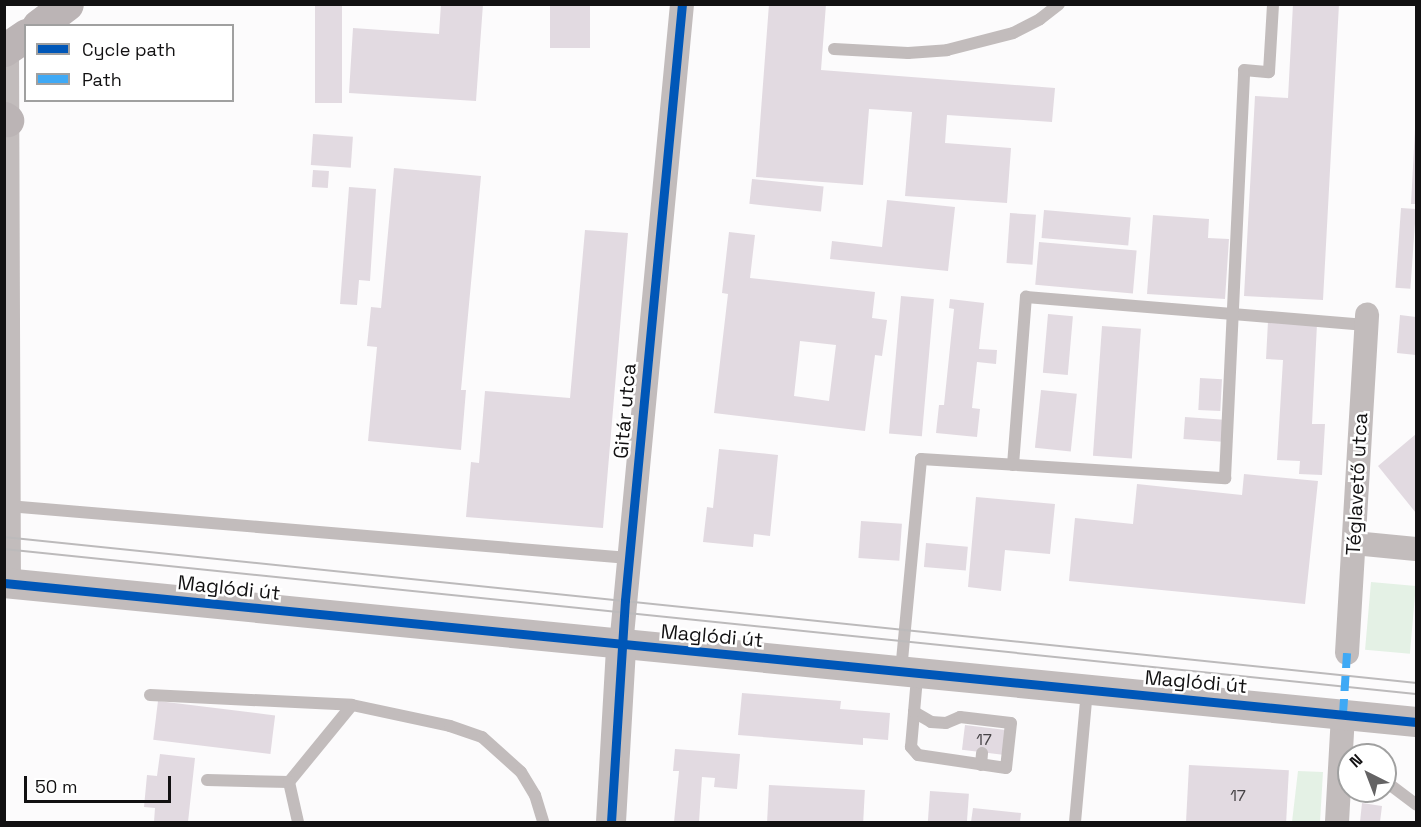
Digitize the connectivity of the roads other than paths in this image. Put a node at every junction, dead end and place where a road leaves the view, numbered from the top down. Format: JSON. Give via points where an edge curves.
{"nodes":[{"id":1,"x":67,"y":4,"type":"edge"},
{"id":2,"x":682,"y":4,"type":"edge"},
{"id":3,"x":1059,"y":4,"type":"edge"},
{"id":4,"x":1273,"y":4,"type":"edge"},
{"id":5,"x":41,"y":24,"type":"edge"},
{"id":6,"x":12,"y":45,"type":"edge"},
{"id":7,"x":834,"y":49,"type":"dead end"},
{"id":8,"x":6,"y":119,"type":"edge"},
{"id":9,"x":6,"y":209,"type":"edge"},
{"id":10,"x":1233,"y":314,"type":"junction"},
{"id":11,"x":1367,"y":320,"type":"joint"},
{"id":12,"x":6,"y":383,"type":"edge"},
{"id":13,"x":6,"y":417,"type":"edge"},
{"id":14,"x":1013,"y":465,"type":"junction"},
{"id":15,"x":8,"y":506,"type":"junction"},
{"id":16,"x":1354,"y":543,"type":"junction"},
{"id":17,"x":1416,"y":549,"type":"edge"},
{"id":18,"x":629,"y":558,"type":"junction"},
{"id":19,"x":7,"y":583,"type":"edge"},
{"id":20,"x":621,"y":646,"type":"junction"},
{"id":21,"x":1347,"y":653,"type":"dead end"},
{"id":22,"x":909,"y":673,"type":"junction"},
{"id":23,"x":1087,"y":690,"type":"junction"},
{"id":24,"x":150,"y":695,"type":"dead end"},
{"id":25,"x":352,"y":705,"type":"junction"},
{"id":26,"x":914,"y":712,"type":"junction"},
{"id":27,"x":1343,"y":714,"type":"junction"},
{"id":28,"x":1416,"y":722,"type":"edge"},
{"id":29,"x":1344,"y":743,"type":"edge"},
{"id":30,"x":207,"y":780,"type":"dead end"},
{"id":31,"x":289,"y":782,"type":"junction"},
{"id":32,"x":1397,"y":790,"type":"edge"},
{"id":33,"x":1339,"y":803,"type":"edge"},
{"id":34,"x":1416,"y":804,"type":"edge"},
{"id":35,"x":298,"y":822,"type":"edge"},
{"id":36,"x":543,"y":822,"type":"edge"},
{"id":37,"x":611,"y":822,"type":"edge"},
{"id":38,"x":1075,"y":822,"type":"edge"},
{"id":39,"x":1336,"y":822,"type":"edge"}],
"edges":[{"from":1,"to":5,"type":"main road"},
{"from":2,"to":18,"type":"street","name":"Gitár utca"},
{"from":3,"to":7,"type":"lane","via":[[1040,20],[1013,33],[947,50],[908,53]]},
{"from":4,"to":10,"type":"lane","via":[[1269,72],[1244,70]]},
{"from":6,"to":8,"type":"street"},
{"from":8,"to":9,"type":"street"},
{"from":9,"to":12,"type":"street"},
{"from":10,"to":11,"type":"lane"},
{"from":10,"to":14,"type":"lane","via":[[1026,297]]},
{"from":10,"to":14,"type":"lane","via":[[1225,478]]},
{"from":11,"to":16,"type":"street","name":"Téglavető utca"},
{"from":12,"to":13,"type":"street"},
{"from":13,"to":15,"type":"street"},
{"from":14,"to":22,"type":"lane","via":[[921,459]]},
{"from":15,"to":18,"type":"lane"},
{"from":15,"to":19,"type":"street"},
{"from":16,"to":17,"type":"street"},
{"from":16,"to":21,"type":"street","name":"Téglavető utca"},
{"from":18,"to":20,"type":"street","name":"Gitár utca"},
{"from":19,"to":20,"type":"street","name":"Maglódi út"},
{"from":20,"to":22,"type":"street","name":"Maglódi út"},
{"from":20,"to":37,"type":"street","name":"Gitár utca"},
{"from":22,"to":23,"type":"street","name":"Maglódi út"},
{"from":22,"to":26,"type":"lane"},
{"from":23,"to":27,"type":"street","name":"Maglódi út"},
{"from":23,"to":38,"type":"lane"},
{"from":24,"to":25,"type":"lane"},
{"from":25,"to":31,"type":"lane"},
{"from":25,"to":36,"type":"lane","via":[[450,726],[482,737],[521,772],[535,795]]},
{"from":26,"to":26,"type":"lane","via":[[931,722],[946,723],[960,717],[986,724],[1011,723],[1006,768],[982,759],[929,759],[911,747]]},
{"from":27,"to":28,"type":"street","name":"Maglódi út"},
{"from":27,"to":29,"type":"street"},
{"from":30,"to":31,"type":"lane"},
{"from":31,"to":35,"type":"lane"},
{"from":32,"to":34,"type":"lane"},
{"from":33,"to":39,"type":"street"}]}
